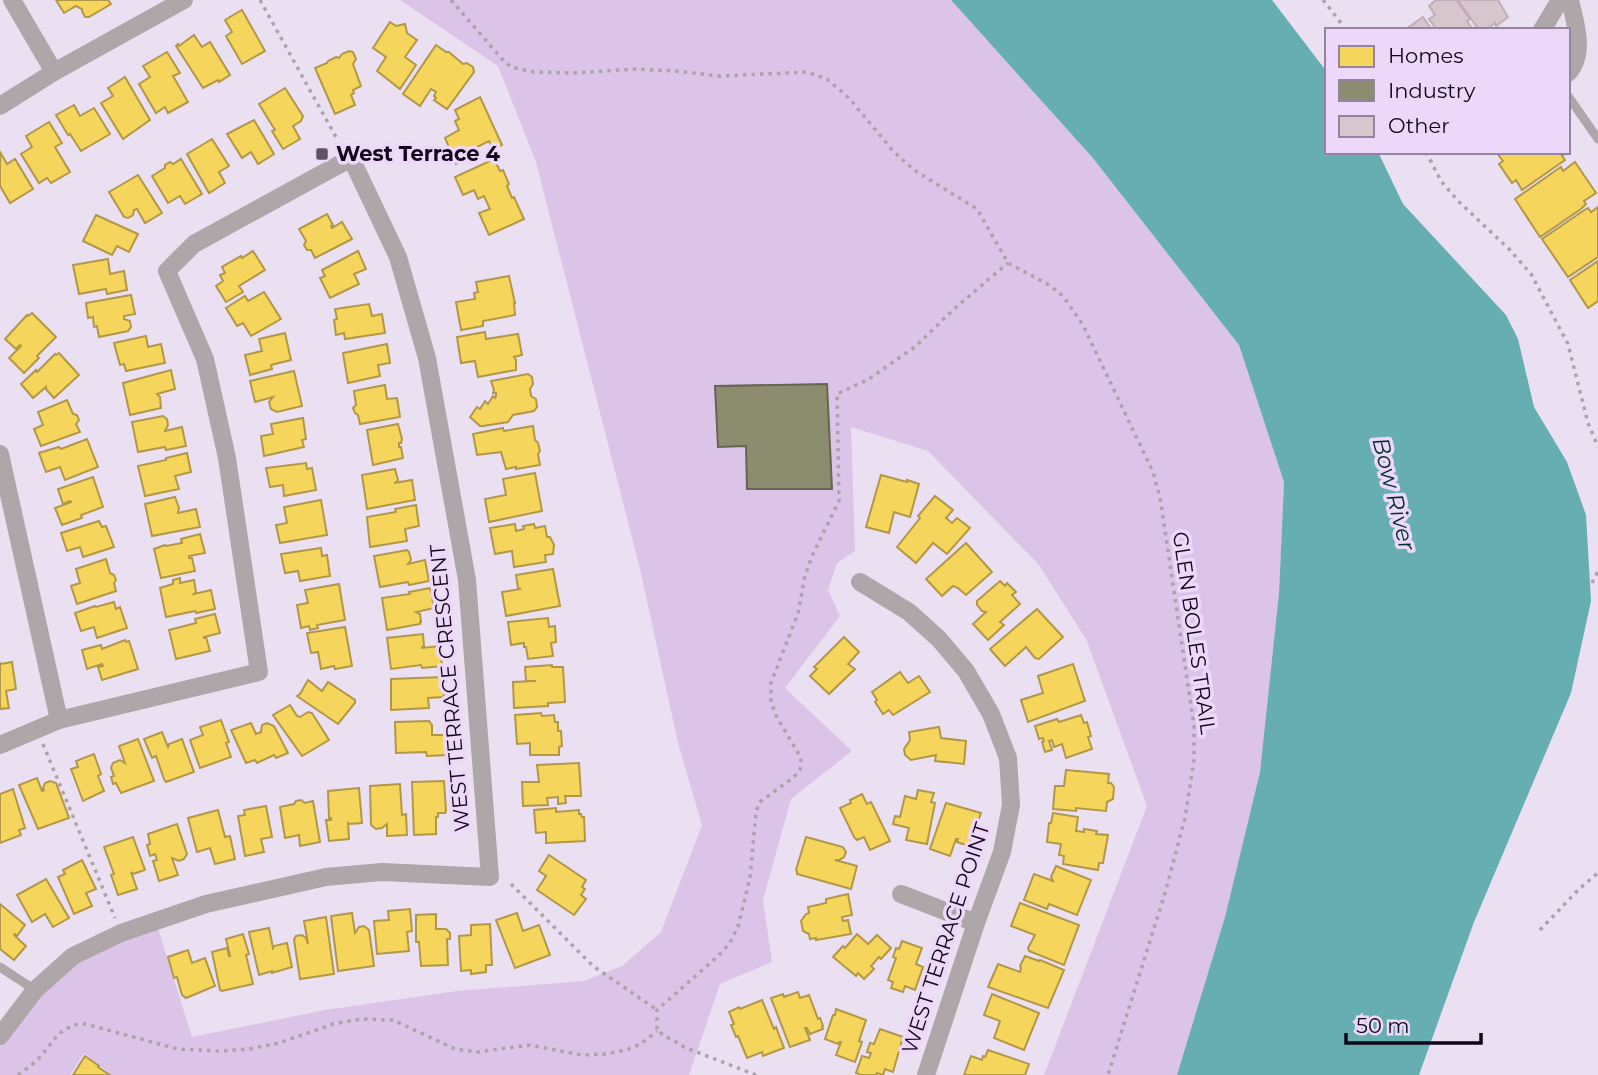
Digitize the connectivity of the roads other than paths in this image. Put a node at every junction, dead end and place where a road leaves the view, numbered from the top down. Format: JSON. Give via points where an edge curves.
{"nodes":[{"id":1,"x":12,"y":0,"type":"edge"},
{"id":2,"x":184,"y":0,"type":"edge"},
{"id":3,"x":1560,"y":0,"type":"edge"},
{"id":4,"x":1570,"y":0,"type":"edge"},
{"id":5,"x":1541,"y":27,"type":"edge"},
{"id":6,"x":1570,"y":71,"type":"edge"},
{"id":7,"x":54,"y":72,"type":"junction"},
{"id":8,"x":1570,"y":99,"type":"edge"},
{"id":9,"x":0,"y":106,"type":"edge"},
{"id":10,"x":1598,"y":139,"type":"edge"},
{"id":11,"x":0,"y":454,"type":"edge"},
{"id":12,"x":860,"y":582,"type":"dead end"},
{"id":13,"x":59,"y":720,"type":"junction"},
{"id":14,"x":0,"y":745,"type":"edge"},
{"id":15,"x":901,"y":894,"type":"dead end"},
{"id":16,"x":976,"y":923,"type":"junction"},
{"id":17,"x":0,"y":967,"type":"edge"},
{"id":18,"x":35,"y":990,"type":"junction"},
{"id":19,"x":0,"y":1036,"type":"edge"},
{"id":20,"x":926,"y":1075,"type":"edge"}],
"edges":[{"from":1,"to":7,"type":"street"},
{"from":2,"to":7,"type":"street"},
{"from":3,"to":5,"type":"street"},
{"from":4,"to":6,"type":"street","via":[[1578,38]]},
{"from":7,"to":9,"type":"street"},
{"from":8,"to":10,"type":"lane"},
{"from":11,"to":13,"type":"street"},
{"from":12,"to":16,"type":"street","name":"WEST TERRACE POINT","via":[[909,612],[966,671],[991,714],[1008,758],[1011,805],[1002,852]]},
{"from":13,"to":14,"type":"street"},
{"from":13,"to":18,"type":"street","name":"WEST TERRACE CRESCENT","via":[[259,672],[227,458],[205,359],[167,271],[194,244],[351,158],[398,257],[427,358],[467,580],[490,877],[382,872],[326,877],[206,904],[121,933],[73,956]]},
{"from":15,"to":16,"type":"street"},
{"from":16,"to":20,"type":"street","name":"WEST TERRACE POINT"},
{"from":17,"to":18,"type":"lane"},
{"from":18,"to":19,"type":"street","name":"WEST TERRACE CRESCENT"}]}
